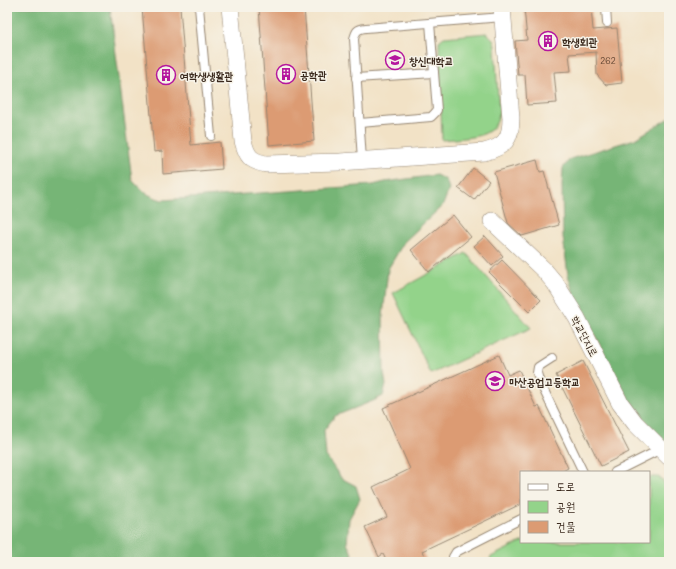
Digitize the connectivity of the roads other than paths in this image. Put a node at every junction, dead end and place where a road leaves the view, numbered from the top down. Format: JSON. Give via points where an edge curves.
{"nodes":[{"id":1,"x":199,"y":7,"type":"edge"},
{"id":2,"x":230,"y":7,"type":"edge"},
{"id":3,"x":606,"y":7,"type":"edge"},
{"id":4,"x":502,"y":12,"type":"edge"},
{"id":5,"x":430,"y":23,"type":"junction"},
{"id":6,"x":607,"y":23,"type":"dead end"},
{"id":7,"x":434,"y":73,"type":"junction"},
{"id":8,"x":356,"y":78,"type":"junction"},
{"id":9,"x":360,"y":122,"type":"junction"},
{"id":10,"x":211,"y":136,"type":"dead end"},
{"id":11,"x":362,"y":160,"type":"junction"},
{"id":12,"x":492,"y":222,"type":"dead end"},
{"id":13,"x":552,"y":358,"type":"dead end"},
{"id":14,"x":665,"y":453,"type":"edge"},
{"id":15,"x":583,"y":471,"type":"edge"},
{"id":16,"x":618,"y":471,"type":"edge"},
{"id":17,"x":520,"y":520,"type":"edge"},
{"id":18,"x":454,"y":562,"type":"edge"}],
"edges":[{"from":1,"to":10,"type":"lane"},
{"from":2,"to":11,"type":"street","via":[[243,141],[250,158],[266,164]]},
{"from":3,"to":6,"type":"lane"},
{"from":4,"to":5,"type":"lane"},
{"from":4,"to":11,"type":"street","via":[[511,118],[511,128],[502,145],[495,150],[484,152]]},
{"from":5,"to":7,"type":"lane"},
{"from":5,"to":8,"type":"lane","via":[[360,29],[354,39]]},
{"from":7,"to":8,"type":"lane"},
{"from":7,"to":9,"type":"lane","via":[[437,110],[431,117]]},
{"from":8,"to":9,"type":"lane"},
{"from":9,"to":11,"type":"lane"},
{"from":12,"to":14,"type":"street","name":"학교단지로","via":[[555,283],[577,318],[620,403],[635,423]]},
{"from":13,"to":15,"type":"lane","via":[[538,367],[537,373]]},
{"from":14,"to":16,"type":"lane"},
{"from":17,"to":18,"type":"lane","via":[[456,552]]}]}
